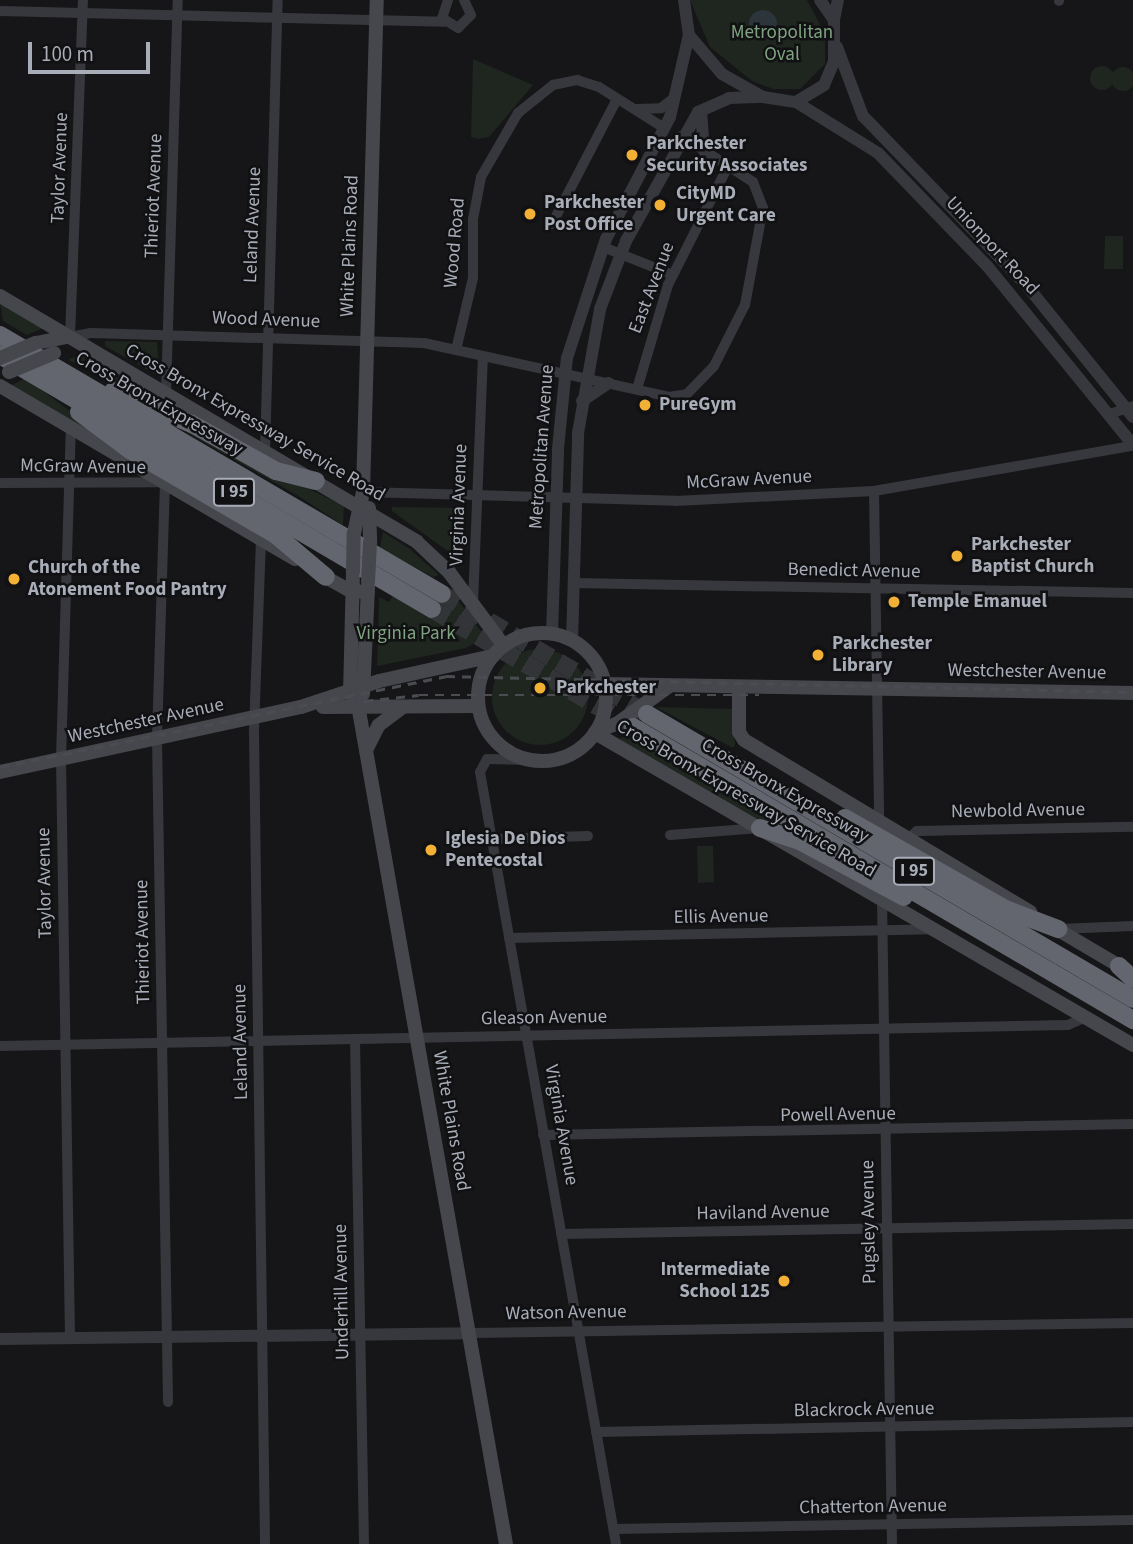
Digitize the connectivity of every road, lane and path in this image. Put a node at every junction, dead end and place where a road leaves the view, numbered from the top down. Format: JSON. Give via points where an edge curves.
{"nodes":[{"id":1,"x":83,"y":0,"type":"edge"},
{"id":2,"x":178,"y":0,"type":"edge"},
{"id":3,"x":278,"y":0,"type":"edge"},
{"id":4,"x":377,"y":0,"type":"edge"},
{"id":5,"x":464,"y":0,"type":"edge"},
{"id":6,"x":684,"y":0,"type":"edge"},
{"id":7,"x":820,"y":0,"type":"edge"},
{"id":8,"x":838,"y":0,"type":"edge"},
{"id":9,"x":443,"y":1,"type":"edge"},
{"id":10,"x":0,"y":11,"type":"edge"},
{"id":11,"x":82,"y":14,"type":"junction"},
{"id":12,"x":177,"y":17,"type":"junction"},
{"id":13,"x":276,"y":20,"type":"junction"},
{"id":14,"x":834,"y":20,"type":"junction"},
{"id":15,"x":376,"y":22,"type":"junction"},
{"id":16,"x":444,"y":22,"type":"junction"},
{"id":17,"x":689,"y":35,"type":"junction"},
{"id":18,"x":836,"y":47,"type":"junction"},
{"id":19,"x":675,"y":97,"type":"junction"},
{"id":20,"x":763,"y":97,"type":"junction"},
{"id":21,"x":617,"y":99,"type":"junction"},
{"id":22,"x":796,"y":103,"type":"junction"},
{"id":23,"x":633,"y":108,"type":"junction"},
{"id":24,"x":701,"y":111,"type":"junction"},
{"id":25,"x":664,"y":128,"type":"junction"},
{"id":26,"x":682,"y":136,"type":"junction"},
{"id":27,"x":704,"y":150,"type":"junction"},
{"id":28,"x":728,"y":166,"type":"junction"},
{"id":29,"x":552,"y":225,"type":"dead end"},
{"id":30,"x":973,"y":226,"type":"junction"},
{"id":31,"x":960,"y":237,"type":"junction"},
{"id":32,"x":603,"y":247,"type":"junction"},
{"id":33,"x":620,"y":253,"type":"junction"},
{"id":34,"x":673,"y":275,"type":"junction"},
{"id":35,"x":0,"y":296,"type":"edge"},
{"id":36,"x":168,"y":335,"type":"junction"},
{"id":37,"x":70,"y":337,"type":"junction"},
{"id":38,"x":268,"y":338,"type":"junction"},
{"id":39,"x":367,"y":341,"type":"junction"},
{"id":40,"x":2,"y":344,"type":"edge"},
{"id":41,"x":456,"y":350,"type":"junction"},
{"id":42,"x":483,"y":356,"type":"junction"},
{"id":43,"x":64,"y":373,"type":"junction"},
{"id":44,"x":5,"y":374,"type":"edge"},
{"id":45,"x":565,"y":374,"type":"junction"},
{"id":46,"x":36,"y":376,"type":"junction"},
{"id":47,"x":584,"y":378,"type":"junction"},
{"id":48,"x":609,"y":383,"type":"junction"},
{"id":49,"x":0,"y":386,"type":"edge"},
{"id":50,"x":637,"y":389,"type":"junction"},
{"id":51,"x":166,"y":394,"type":"junction"},
{"id":52,"x":582,"y":401,"type":"junction"},
{"id":53,"x":1131,"y":410,"type":"edge"},
{"id":54,"x":1110,"y":414,"type":"junction"},
{"id":55,"x":71,"y":427,"type":"junction"},
{"id":56,"x":1133,"y":445,"type":"edge"},
{"id":57,"x":265,"y":452,"type":"junction"},
{"id":58,"x":316,"y":481,"type":"junction"},
{"id":59,"x":0,"y":482,"type":"edge"},
{"id":60,"x":164,"y":482,"type":"junction"},
{"id":61,"x":70,"y":484,"type":"junction"},
{"id":62,"x":874,"y":491,"type":"junction"},
{"id":63,"x":478,"y":496,"type":"junction"},
{"id":64,"x":556,"y":500,"type":"junction"},
{"id":65,"x":576,"y":500,"type":"junction"},
{"id":66,"x":363,"y":504,"type":"junction"},
{"id":67,"x":261,"y":539,"type":"junction"},
{"id":68,"x":326,"y":577,"type":"junction"},
{"id":69,"x":574,"y":583,"type":"junction"},
{"id":70,"x":368,"y":587,"type":"junction"},
{"id":71,"x":875,"y":589,"type":"junction"},
{"id":72,"x":353,"y":591,"type":"junction"},
{"id":73,"x":1133,"y":593,"type":"edge"},
{"id":74,"x":473,"y":603,"type":"junction"},
{"id":75,"x":552,"y":634,"type":"junction"},
{"id":76,"x":572,"y":641,"type":"junction"},
{"id":77,"x":499,"y":651,"type":"junction"},
{"id":78,"x":604,"y":684,"type":"junction"},
{"id":79,"x":669,"y":686,"type":"junction"},
{"id":80,"x":365,"y":687,"type":"junction"},
{"id":81,"x":739,"y":688,"type":"junction"},
{"id":82,"x":876,"y":690,"type":"junction"},
{"id":83,"x":351,"y":692,"type":"junction"},
{"id":84,"x":1133,"y":693,"type":"edge"},
{"id":85,"x":358,"y":705,"type":"junction"},
{"id":86,"x":478,"y":706,"type":"junction"},
{"id":87,"x":301,"y":707,"type":"junction"},
{"id":88,"x":403,"y":707,"type":"junction"},
{"id":89,"x":647,"y":714,"type":"tunnel mouth"},
{"id":90,"x":256,"y":717,"type":"junction"},
{"id":91,"x":633,"y":727,"type":"tunnel mouth"},
{"id":92,"x":595,"y":733,"type":"junction"},
{"id":93,"x":158,"y":738,"type":"junction"},
{"id":94,"x":695,"y":743,"type":"junction"},
{"id":95,"x":366,"y":750,"type":"junction"},
{"id":96,"x":61,"y":759,"type":"junction"},
{"id":97,"x":531,"y":760,"type":"junction"},
{"id":98,"x":0,"y":772,"type":"edge"},
{"id":99,"x":878,"y":822,"type":"junction"},
{"id":100,"x":1133,"y":827,"type":"edge"},
{"id":101,"x":760,"y":828,"type":"junction"},
{"id":102,"x":670,"y":835,"type":"dead end"},
{"id":103,"x":588,"y":836,"type":"dead end"},
{"id":104,"x":492,"y":839,"type":"junction"},
{"id":105,"x":908,"y":839,"type":"junction"},
{"id":106,"x":882,"y":899,"type":"junction"},
{"id":107,"x":1133,"y":926,"type":"edge"},
{"id":108,"x":933,"y":929,"type":"junction"},
{"id":109,"x":1058,"y":929,"type":"junction"},
{"id":110,"x":881,"y":930,"type":"junction"},
{"id":111,"x":509,"y":938,"type":"junction"},
{"id":112,"x":999,"y":941,"type":"junction"},
{"id":113,"x":1050,"y":971,"type":"junction"},
{"id":114,"x":1128,"y":973,"type":"edge"},
{"id":115,"x":1133,"y":999,"type":"edge"},
{"id":116,"x":1086,"y":1017,"type":"junction"},
{"id":117,"x":1133,"y":1020,"type":"edge"},
{"id":118,"x":883,"y":1030,"type":"junction"},
{"id":119,"x":1133,"y":1033,"type":"edge"},
{"id":120,"x":527,"y":1036,"type":"junction"},
{"id":121,"x":417,"y":1038,"type":"junction"},
{"id":122,"x":355,"y":1039,"type":"junction"},
{"id":123,"x":258,"y":1041,"type":"junction"},
{"id":124,"x":162,"y":1043,"type":"junction"},
{"id":125,"x":65,"y":1044,"type":"junction"},
{"id":126,"x":1133,"y":1045,"type":"edge"},
{"id":127,"x":0,"y":1046,"type":"edge"},
{"id":128,"x":1133,"y":1124,"type":"edge"},
{"id":129,"x":885,"y":1132,"type":"junction"},
{"id":130,"x":543,"y":1135,"type":"junction"},
{"id":131,"x":1133,"y":1224,"type":"edge"},
{"id":132,"x":887,"y":1228,"type":"junction"},
{"id":133,"x":561,"y":1234,"type":"junction"},
{"id":134,"x":1133,"y":1323,"type":"edge"},
{"id":135,"x":888,"y":1328,"type":"junction"},
{"id":136,"x":360,"y":1333,"type":"junction"},
{"id":137,"x":469,"y":1333,"type":"junction"},
{"id":138,"x":579,"y":1333,"type":"junction"},
{"id":139,"x":263,"y":1334,"type":"junction"},
{"id":140,"x":166,"y":1336,"type":"junction"},
{"id":141,"x":70,"y":1338,"type":"junction"},
{"id":142,"x":0,"y":1339,"type":"edge"},
{"id":143,"x":168,"y":1402,"type":"dead end"},
{"id":144,"x":1133,"y":1422,"type":"edge"},
{"id":145,"x":890,"y":1427,"type":"junction"},
{"id":146,"x":596,"y":1432,"type":"junction"},
{"id":147,"x":1133,"y":1520,"type":"edge"},
{"id":148,"x":891,"y":1524,"type":"junction"},
{"id":149,"x":614,"y":1529,"type":"junction"},
{"id":150,"x":264,"y":1544,"type":"edge"},
{"id":151,"x":364,"y":1544,"type":"edge"},
{"id":152,"x":506,"y":1544,"type":"edge"},
{"id":153,"x":616,"y":1544,"type":"edge"},
{"id":154,"x":892,"y":1544,"type":"edge"}],
"edges":[{"from":1,"to":11,"type":"street","name":"Taylor Avenue"},
{"from":2,"to":12,"type":"street","name":"Thieriot Avenue"},
{"from":3,"to":13,"type":"street","name":"Leland Avenue"},
{"from":4,"to":15,"type":"main road","name":"White Plains Road"},
{"from":5,"to":16,"type":"street","via":[[471,11],[467,23],[453,28]]},
{"from":6,"to":17,"type":"street"},
{"from":7,"to":14,"type":"street"},
{"from":8,"to":14,"type":"street"},
{"from":9,"to":16,"type":"street"},
{"from":10,"to":11,"type":"street"},
{"from":11,"to":12,"type":"street"},
{"from":11,"to":37,"type":"street","name":"Taylor Avenue"},
{"from":12,"to":13,"type":"street"},
{"from":12,"to":36,"type":"street","name":"Thieriot Avenue"},
{"from":13,"to":15,"type":"street"},
{"from":13,"to":38,"type":"street","name":"Leland Avenue"},
{"from":14,"to":18,"type":"street"},
{"from":15,"to":16,"type":"street"},
{"from":15,"to":39,"type":"main road","name":"White Plains Road"},
{"from":17,"to":19,"type":"street","name":"Metropolitan Avenue"},
{"from":17,"to":20,"type":"street","via":[[722,74]]},
{"from":18,"to":22,"type":"street","via":[[824,85]]},
{"from":18,"to":30,"type":"street","name":"Unionport Road","via":[[863,116]]},
{"from":19,"to":23,"type":"street","via":[[655,110]]},
{"from":19,"to":25,"type":"street","name":"Metropolitan Avenue"},
{"from":20,"to":22,"type":"street"},
{"from":20,"to":24,"type":"street","via":[[729,98]]},
{"from":21,"to":23,"type":"street","name":"Wood Road"},
{"from":21,"to":29,"type":"street"},
{"from":21,"to":41,"type":"street","name":"Wood Road","via":[[588,82],[563,82],[528,103],[498,139],[477,196],[473,278]]},
{"from":22,"to":31,"type":"street","name":"Unionport Road","via":[[878,153]]},
{"from":23,"to":25,"type":"street","name":"Wood Road"},
{"from":24,"to":26,"type":"street","name":"Metropolitan Avenue"},
{"from":24,"to":27,"type":"street"},
{"from":25,"to":32,"type":"street","name":"Metropolitan Avenue"},
{"from":26,"to":27,"type":"street","name":"Wood Avenue"},
{"from":26,"to":33,"type":"street","name":"Metropolitan Avenue"},
{"from":27,"to":28,"type":"street","name":"Wood Avenue"},
{"from":28,"to":34,"type":"street","name":"East Avenue"},
{"from":28,"to":50,"type":"street","name":"Wood Avenue","via":[[758,188],[763,203],[762,236],[745,305],[725,348],[692,390],[669,397]]},
{"from":30,"to":31,"type":"street"},
{"from":30,"to":53,"type":"street","name":"Unionport Road"},
{"from":31,"to":54,"type":"street","name":"Unionport Road"},
{"from":32,"to":33,"type":"street"},
{"from":32,"to":45,"type":"street","name":"Metropolitan Avenue"},
{"from":33,"to":34,"type":"street"},
{"from":33,"to":47,"type":"street","name":"Metropolitan Avenue"},
{"from":34,"to":50,"type":"street","name":"East Avenue"},
{"from":35,"to":37,"type":"main road","name":"Cross Bronx Expressway Service Road"},
{"from":36,"to":37,"type":"street","name":"Wood Avenue"},
{"from":36,"to":38,"type":"street","name":"Wood Avenue"},
{"from":36,"to":51,"type":"street","name":"Thieriot Avenue"},
{"from":37,"to":40,"type":"main road","bridge":true},
{"from":37,"to":44,"type":"main road","bridge":true,"via":[[54,353]]},
{"from":37,"to":51,"type":"main road","name":"Cross Bronx Expressway Service Road"},
{"from":38,"to":39,"type":"street","name":"Wood Avenue"},
{"from":38,"to":57,"type":"street","name":"Leland Avenue"},
{"from":39,"to":41,"type":"street","name":"Wood Avenue"},
{"from":39,"to":66,"type":"main road","name":"White Plains Road"},
{"from":40,"to":43,"type":"highway","name":"Cross Bronx Expressway","number":"I 95"},
{"from":40,"to":46,"type":"highway","name":"Cross Bronx Expressway","number":"I 95"},
{"from":41,"to":42,"type":"street","name":"Wood Avenue"},
{"from":42,"to":45,"type":"street","name":"Wood Avenue"},
{"from":42,"to":63,"type":"street","name":"Virginia Avenue"},
{"from":43,"to":46,"type":"highway","name":"Cross Bronx Expressway","number":"I 95","via":[[437,601]]},
{"from":43,"to":58,"type":"highway","via":[[181,418],[276,471]]},
{"from":45,"to":47,"type":"street","name":"Wood Avenue"},
{"from":45,"to":64,"type":"street","name":"Metropolitan Avenue"},
{"from":46,"to":68,"type":"highway","via":[[114,440],[276,535]]},
{"from":47,"to":48,"type":"street","name":"Wood Avenue"},
{"from":47,"to":52,"type":"street","name":"Metropolitan Avenue"},
{"from":48,"to":50,"type":"street","name":"Wood Avenue"},
{"from":48,"to":52,"type":"street"},
{"from":49,"to":55,"type":"main road"},
{"from":51,"to":57,"type":"main road","name":"Cross Bronx Expressway Service Road"},
{"from":52,"to":65,"type":"street","name":"Metropolitan Avenue"},
{"from":53,"to":54,"type":"street"},
{"from":54,"to":56,"type":"street","name":"Unionport Road"},
{"from":55,"to":60,"type":"main road"},
{"from":55,"to":61,"type":"street","name":"Taylor Avenue"},
{"from":56,"to":62,"type":"street","name":"McGraw Avenue"},
{"from":57,"to":58,"type":"main road","name":"Cross Bronx Expressway Service Road"},
{"from":58,"to":66,"type":"main road","name":"Cross Bronx Expressway Service Road"},
{"from":59,"to":61,"type":"street","name":"McGraw Avenue"},
{"from":60,"to":61,"type":"street","name":"McGraw Avenue"},
{"from":60,"to":67,"type":"main road"},
{"from":60,"to":93,"type":"street","name":"Thieriot Avenue"},
{"from":61,"to":96,"type":"street","name":"Taylor Avenue"},
{"from":62,"to":65,"type":"street","name":"McGraw Avenue"},
{"from":62,"to":71,"type":"street"},
{"from":63,"to":64,"type":"street","name":"McGraw Avenue"},
{"from":63,"to":66,"type":"street","name":"McGraw Avenue"},
{"from":63,"to":74,"type":"street","name":"Virginia Avenue"},
{"from":64,"to":65,"type":"street","name":"McGraw Avenue"},
{"from":64,"to":75,"type":"street","name":"Metropolitan Avenue"},
{"from":65,"to":69,"type":"street","name":"Metropolitan Avenue"},
{"from":66,"to":70,"type":"main road","name":"White Plains Road","bridge":true,"via":[[370,542]]},
{"from":66,"to":72,"type":"main road","name":"White Plains Road","bridge":true,"via":[[354,533]]},
{"from":66,"to":74,"type":"main road","name":"Cross Bronx Expressway Service Road","via":[[434,556]]},
{"from":67,"to":68,"type":"main road"},
{"from":67,"to":90,"type":"street","name":"Leland Avenue"},
{"from":68,"to":72,"type":"main road"},
{"from":69,"to":71,"type":"street","name":"Benedict Avenue"},
{"from":69,"to":76,"type":"street","name":"Metropolitan Avenue"},
{"from":70,"to":72,"type":"main road"},
{"from":70,"to":80,"type":"main road","name":"White Plains Road"},
{"from":71,"to":73,"type":"street","name":"Benedict Avenue"},
{"from":71,"to":82,"type":"street"},
{"from":72,"to":83,"type":"main road","name":"White Plains Road"},
{"from":74,"to":77,"type":"main road"},
{"from":75,"to":76,"type":"main road"},
{"from":75,"to":77,"type":"main road","via":[[527,635]]},
{"from":76,"to":78,"type":"main road","via":[[592,658]]},
{"from":77,"to":80,"type":"main road","name":"Westchester Avenue"},
{"from":77,"to":86,"type":"main road","via":[[480,680]]},
{"from":78,"to":79,"type":"main road","name":"Westchester Avenue"},
{"from":78,"to":92,"type":"main road","via":[[605,707]]},
{"from":79,"to":81,"type":"main road","name":"Westchester Avenue"},
{"from":79,"to":92,"type":"main road","via":[[618,723]]},
{"from":80,"to":83,"type":"main road","name":"Westchester Avenue"},
{"from":80,"to":85,"type":"main road","name":"White Plains Road"},
{"from":81,"to":82,"type":"main road","name":"Westchester Avenue"},
{"from":81,"to":99,"type":"main road","via":[[740,737]]},
{"from":82,"to":84,"type":"main road","name":"Westchester Avenue"},
{"from":82,"to":99,"type":"street"},
{"from":83,"to":85,"type":"main road","name":"White Plains Road"},
{"from":83,"to":87,"type":"main road","name":"Westchester Avenue"},
{"from":85,"to":87,"type":"main road","name":"Westchester Avenue"},
{"from":85,"to":88,"type":"main road","name":"Westchester Avenue"},
{"from":85,"to":95,"type":"main road","name":"White Plains Road"},
{"from":86,"to":88,"type":"main road","name":"Westchester Avenue"},
{"from":86,"to":97,"type":"main road","via":[[497,743]]},
{"from":87,"to":90,"type":"main road","name":"Westchester Avenue"},
{"from":88,"to":95,"type":"main road","via":[[379,725]]},
{"from":89,"to":94,"type":"highway","name":"Cross Bronx Expressway","number":"I 95"},
{"from":90,"to":93,"type":"main road","name":"Westchester Avenue"},
{"from":90,"to":123,"type":"street","name":"Leland Avenue"},
{"from":91,"to":112,"type":"highway","name":"Cross Bronx Expressway","number":"I 95"},
{"from":92,"to":97,"type":"main road","via":[[567,756]]},
{"from":92,"to":101,"type":"main road","name":"Cross Bronx Expressway Service Road"},
{"from":93,"to":96,"type":"main road","name":"Westchester Avenue"},
{"from":93,"to":124,"type":"street","name":"Thieriot Avenue"},
{"from":94,"to":109,"type":"highway","via":[[855,822],[1005,909]]},
{"from":94,"to":115,"type":"highway","name":"Cross Bronx Expressway","number":"I 95"},
{"from":95,"to":121,"type":"main road","name":"White Plains Road"},
{"from":96,"to":98,"type":"main road","name":"Westchester Avenue"},
{"from":96,"to":125,"type":"street","name":"Taylor Avenue"},
{"from":97,"to":104,"type":"street","name":"Virginia Avenue","via":[[490,759],[481,766]]},
{"from":99,"to":105,"type":"main road"},
{"from":100,"to":105,"type":"street","name":"Newbold Avenue","via":[[917,831]]},
{"from":101,"to":102,"type":"street"},
{"from":101,"to":106,"type":"main road","name":"Cross Bronx Expressway Service Road"},
{"from":101,"to":112,"type":"highway","via":[[798,840]]},
{"from":103,"to":104,"type":"street"},
{"from":104,"to":111,"type":"street","name":"Virginia Avenue"},
{"from":105,"to":109,"type":"main road"},
{"from":106,"to":108,"type":"main road","name":"Cross Bronx Expressway Service Road"},
{"from":106,"to":110,"type":"street","name":"Pugsley Avenue"},
{"from":107,"to":109,"type":"street"},
{"from":108,"to":110,"type":"street","name":"Ellis Avenue"},
{"from":108,"to":116,"type":"main road","name":"Cross Bronx Expressway Service Road"},
{"from":109,"to":114,"type":"main road"},
{"from":110,"to":111,"type":"street","name":"Ellis Avenue"},
{"from":110,"to":118,"type":"street","name":"Pugsley Avenue"},
{"from":111,"to":120,"type":"street","name":"Virginia Avenue"},
{"from":112,"to":113,"type":"highway","name":"Cross Bronx Expressway","number":"I 95"},
{"from":113,"to":117,"type":"highway","name":"Cross Bronx Expressway","number":"I 95"},
{"from":113,"to":119,"type":"highway"},
{"from":116,"to":118,"type":"street","name":"Gleason Avenue","via":[[1068,1025]]},
{"from":116,"to":126,"type":"main road","name":"Cross Bronx Expressway Service Road"},
{"from":118,"to":120,"type":"street","name":"Gleason Avenue"},
{"from":118,"to":129,"type":"street","name":"Pugsley Avenue"},
{"from":120,"to":121,"type":"street","name":"Gleason Avenue"},
{"from":120,"to":130,"type":"street","name":"Virginia Avenue"},
{"from":121,"to":122,"type":"street","name":"Gleason Avenue"},
{"from":121,"to":137,"type":"main road","name":"White Plains Road"},
{"from":122,"to":123,"type":"street","name":"Gleason Avenue"},
{"from":122,"to":136,"type":"street","name":"Underhill Avenue"},
{"from":123,"to":124,"type":"street","name":"Gleason Avenue"},
{"from":123,"to":139,"type":"street","name":"Leland Avenue"},
{"from":124,"to":125,"type":"street","name":"Gleason Avenue"},
{"from":124,"to":140,"type":"street","name":"Thieriot Avenue"},
{"from":125,"to":127,"type":"street","name":"Gleason Avenue"},
{"from":125,"to":141,"type":"street","name":"Taylor Avenue"},
{"from":128,"to":129,"type":"street","name":"Powell Avenue"},
{"from":129,"to":130,"type":"street","name":"Powell Avenue"},
{"from":129,"to":132,"type":"street","name":"Pugsley Avenue"},
{"from":130,"to":133,"type":"street","name":"Virginia Avenue"},
{"from":131,"to":132,"type":"street","name":"Haviland Avenue"},
{"from":132,"to":133,"type":"street","name":"Haviland Avenue"},
{"from":132,"to":135,"type":"street","name":"Pugsley Avenue"},
{"from":133,"to":138,"type":"street","name":"Virginia Avenue"},
{"from":134,"to":135,"type":"street","name":"Watson Avenue"},
{"from":135,"to":138,"type":"street","name":"Watson Avenue"},
{"from":135,"to":145,"type":"street","name":"Pugsley Avenue"},
{"from":136,"to":137,"type":"street","name":"Watson Avenue"},
{"from":136,"to":139,"type":"street","name":"Watson Avenue"},
{"from":136,"to":151,"type":"street","name":"Underhill Avenue"},
{"from":137,"to":138,"type":"street","name":"Watson Avenue"},
{"from":137,"to":152,"type":"main road","name":"White Plains Road"},
{"from":138,"to":146,"type":"street","name":"Virginia Avenue"},
{"from":139,"to":140,"type":"street","name":"Watson Avenue"},
{"from":139,"to":150,"type":"street","name":"Leland Avenue"},
{"from":140,"to":141,"type":"street","name":"Watson Avenue"},
{"from":140,"to":143,"type":"street","name":"Thieriot Avenue"},
{"from":141,"to":142,"type":"street","name":"Watson Avenue"},
{"from":144,"to":145,"type":"street","name":"Blackrock Avenue"},
{"from":145,"to":146,"type":"street","name":"Blackrock Avenue"},
{"from":145,"to":148,"type":"street","name":"Pugsley Avenue"},
{"from":146,"to":149,"type":"street","name":"Virginia Avenue"},
{"from":147,"to":148,"type":"street","name":"Chatterton Avenue"},
{"from":148,"to":149,"type":"street","name":"Chatterton Avenue"},
{"from":148,"to":154,"type":"street","name":"Pugsley Avenue"},
{"from":149,"to":153,"type":"street","name":"Virginia Avenue"}]}
